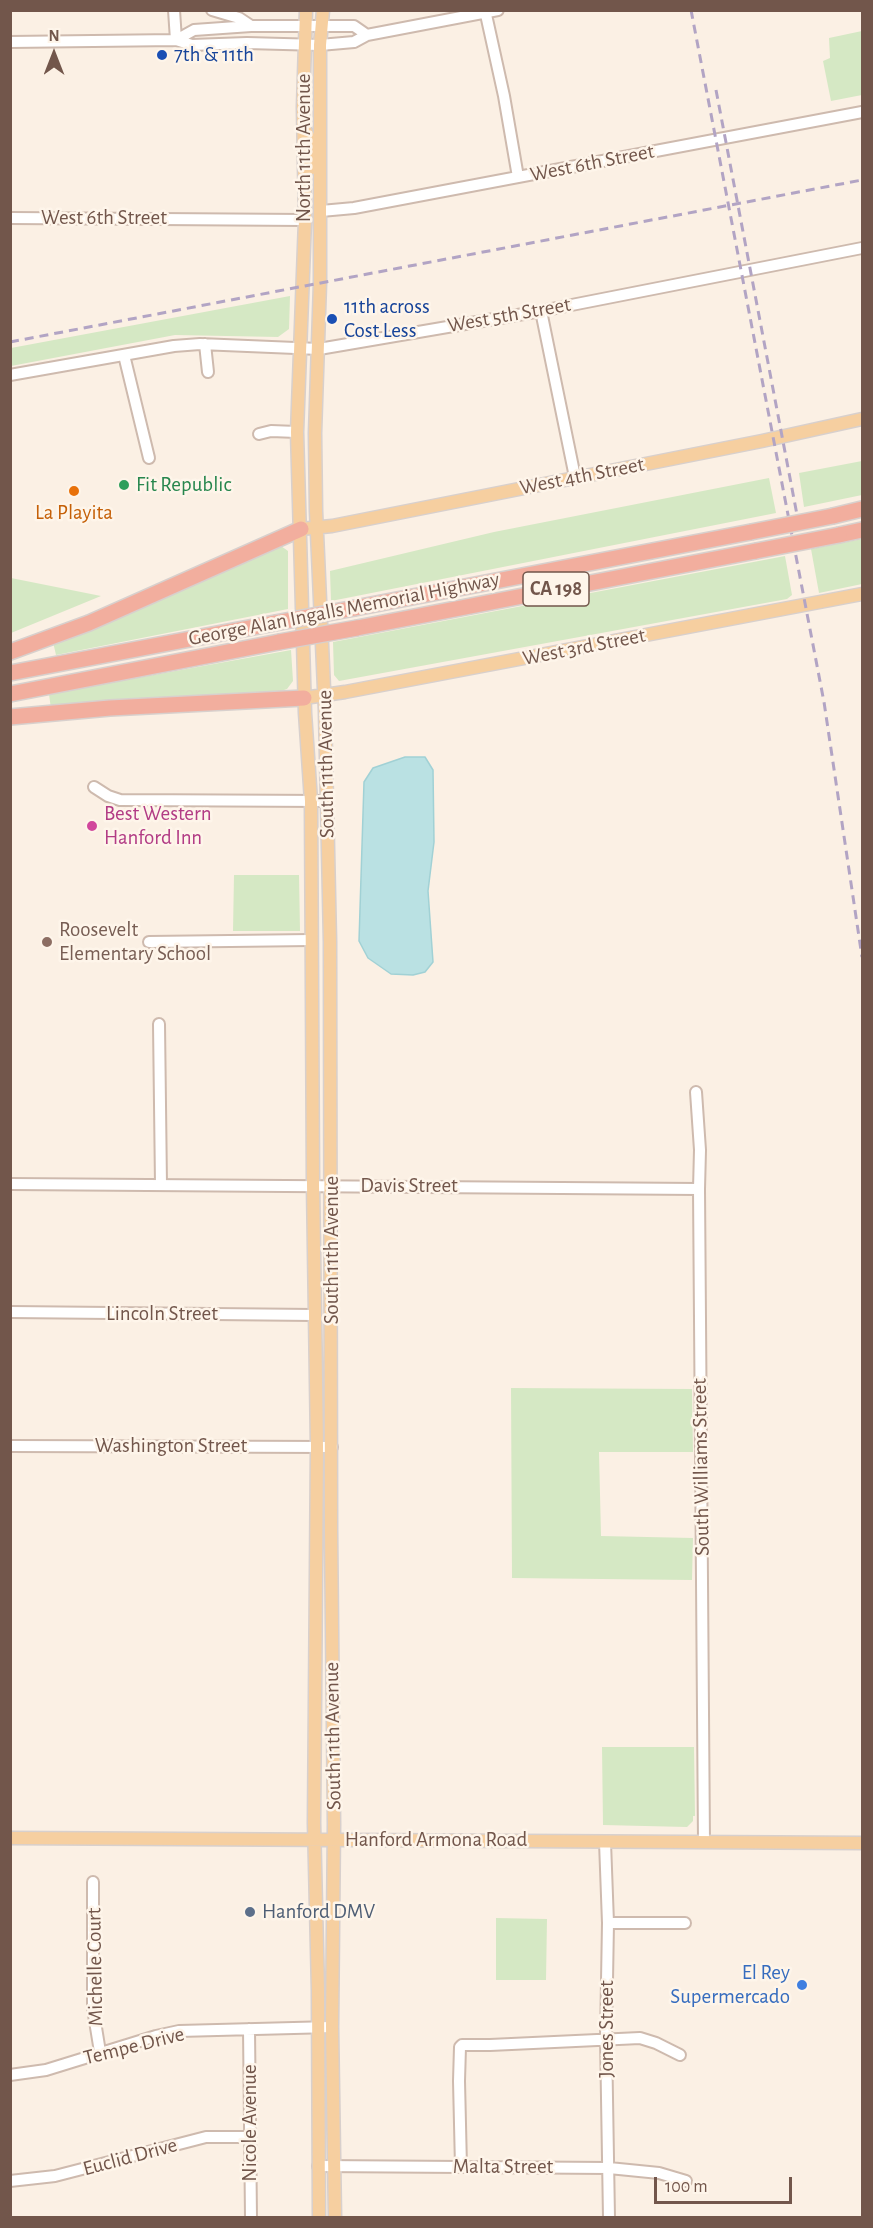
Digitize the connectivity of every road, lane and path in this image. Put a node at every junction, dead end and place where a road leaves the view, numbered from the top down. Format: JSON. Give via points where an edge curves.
{"nodes":[{"id":1,"x":174,"y":10,"type":"edge"},
{"id":2,"x":212,"y":10,"type":"edge"},
{"id":3,"x":306,"y":10,"type":"edge"},
{"id":4,"x":323,"y":10,"type":"edge"},
{"id":5,"x":498,"y":10,"type":"edge"},
{"id":6,"x":486,"y":12,"type":"edge"},
{"id":7,"x":251,"y":26,"type":"junction"},
{"id":8,"x":305,"y":27,"type":"junction"},
{"id":9,"x":322,"y":27,"type":"junction"},
{"id":10,"x":367,"y":35,"type":"junction"},
{"id":11,"x":176,"y":40,"type":"junction"},
{"id":12,"x":10,"y":42,"type":"edge"},
{"id":13,"x":304,"y":45,"type":"junction"},
{"id":14,"x":320,"y":45,"type":"junction"},
{"id":15,"x":862,"y":112,"type":"edge"},
{"id":16,"x":303,"y":127,"type":"junction"},
{"id":17,"x":518,"y":177,"type":"junction"},
{"id":18,"x":321,"y":211,"type":"junction"},
{"id":19,"x":10,"y":218,"type":"edge"},
{"id":20,"x":305,"y":220,"type":"junction"},
{"id":21,"x":862,"y":248,"type":"edge"},
{"id":22,"x":320,"y":277,"type":"junction"},
{"id":23,"x":303,"y":286,"type":"joint"},
{"id":24,"x":542,"y":311,"type":"junction"},
{"id":25,"x":205,"y":344,"type":"junction"},
{"id":26,"x":300,"y":348,"type":"junction"},
{"id":27,"x":319,"y":349,"type":"junction"},
{"id":28,"x":124,"y":355,"type":"junction"},
{"id":29,"x":208,"y":372,"type":"dead end"},
{"id":30,"x":10,"y":375,"type":"edge"},
{"id":31,"x":862,"y":419,"type":"edge"},
{"id":32,"x":297,"y":432,"type":"junction"},
{"id":33,"x":259,"y":434,"type":"dead end"},
{"id":34,"x":149,"y":458,"type":"dead end"},
{"id":35,"x":575,"y":477,"type":"junction"},
{"id":36,"x":862,"y":510,"type":"edge"},
{"id":37,"x":318,"y":528,"type":"junction"},
{"id":38,"x":301,"y":529,"type":"junction"},
{"id":39,"x":862,"y":530,"type":"edge"},
{"id":40,"x":862,"y":594,"type":"edge"},
{"id":41,"x":10,"y":652,"type":"edge"},
{"id":42,"x":10,"y":673,"type":"edge"},
{"id":43,"x":10,"y":694,"type":"edge"},
{"id":44,"x":324,"y":695,"type":"junction"},
{"id":45,"x":304,"y":698,"type":"junction"},
{"id":46,"x":10,"y":717,"type":"edge"},
{"id":47,"x":94,"y":788,"type":"dead end"},
{"id":48,"x":311,"y":801,"type":"junction"},
{"id":49,"x":327,"y":801,"type":"junction"},
{"id":50,"x":311,"y":940,"type":"junction"},
{"id":51,"x":149,"y":942,"type":"dead end"},
{"id":52,"x":159,"y":1024,"type":"dead end"},
{"id":53,"x":696,"y":1092,"type":"dead end"},
{"id":54,"x":10,"y":1184,"type":"edge"},
{"id":55,"x":161,"y":1185,"type":"junction"},
{"id":56,"x":313,"y":1185,"type":"junction"},
{"id":57,"x":332,"y":1186,"type":"junction"},
{"id":58,"x":699,"y":1189,"type":"junction"},
{"id":59,"x":10,"y":1312,"type":"edge"},
{"id":60,"x":314,"y":1315,"type":"junction"},
{"id":61,"x":10,"y":1446,"type":"edge"},
{"id":62,"x":317,"y":1446,"type":"junction"},
{"id":63,"x":332,"y":1447,"type":"junction"},
{"id":64,"x":10,"y":1838,"type":"edge"},
{"id":65,"x":314,"y":1839,"type":"junction"},
{"id":66,"x":334,"y":1840,"type":"junction"},
{"id":67,"x":605,"y":1842,"type":"junction"},
{"id":68,"x":704,"y":1842,"type":"junction"},
{"id":69,"x":862,"y":1843,"type":"edge"},
{"id":70,"x":93,"y":1882,"type":"dead end"},
{"id":71,"x":608,"y":1923,"type":"junction"},
{"id":72,"x":685,"y":1923,"type":"dead end"},
{"id":73,"x":332,"y":2027,"type":"junction"},
{"id":74,"x":317,"y":2028,"type":"junction"},
{"id":75,"x":249,"y":2029,"type":"junction"},
{"id":76,"x":606,"y":2038,"type":"junction"},
{"id":77,"x":100,"y":2052,"type":"junction"},
{"id":78,"x":680,"y":2055,"type":"dead end"},
{"id":79,"x":10,"y":2075,"type":"edge"},
{"id":80,"x":249,"y":2137,"type":"junction"},
{"id":81,"x":334,"y":2165,"type":"junction"},
{"id":82,"x":318,"y":2166,"type":"junction"},
{"id":83,"x":461,"y":2167,"type":"junction"},
{"id":84,"x":609,"y":2168,"type":"junction"},
{"id":85,"x":10,"y":2181,"type":"edge"},
{"id":86,"x":686,"y":2181,"type":"dead end"},
{"id":87,"x":251,"y":2217,"type":"edge"},
{"id":88,"x":319,"y":2217,"type":"edge"},
{"id":89,"x":335,"y":2217,"type":"edge"},
{"id":90,"x":609,"y":2217,"type":"edge"}],
"edges":[{"from":1,"to":11,"type":"street"},
{"from":2,"to":7,"type":"street"},
{"from":3,"to":8,"type":"main road","name":"North 11th Avenue"},
{"from":4,"to":9,"type":"main road","name":"North 11th Avenue"},
{"from":5,"to":6,"type":"street"},
{"from":6,"to":10,"type":"street"},
{"from":6,"to":17,"type":"street"},
{"from":7,"to":8,"type":"street"},
{"from":7,"to":11,"type":"street","via":[[194,30]]},
{"from":8,"to":9,"type":"street"},
{"from":8,"to":13,"type":"main road","name":"North 11th Avenue"},
{"from":9,"to":10,"type":"street","via":[[354,26]]},
{"from":9,"to":14,"type":"main road","name":"North 11th Avenue"},
{"from":10,"to":14,"type":"street","via":[[354,42]]},
{"from":11,"to":12,"type":"street"},
{"from":11,"to":13,"type":"street","via":[[192,45]]},
{"from":13,"to":14,"type":"street"},
{"from":13,"to":16,"type":"main road","name":"North 11th Avenue"},
{"from":14,"to":18,"type":"main road","name":"North 11th Avenue"},
{"from":15,"to":17,"type":"street","name":"West 6th Street"},
{"from":16,"to":18,"type":"main road","via":[[312,143],[312,204]]},
{"from":16,"to":20,"type":"main road","name":"North 11th Avenue"},
{"from":17,"to":18,"type":"street","name":"West 6th Street"},
{"from":18,"to":22,"type":"main road","name":"North 11th Avenue"},
{"from":19,"to":20,"type":"street","name":"West 6th Street"},
{"from":20,"to":22,"type":"main road","via":[[314,233],[314,267]]},
{"from":20,"to":23,"type":"main road","name":"North 11th Avenue"},
{"from":21,"to":24,"type":"street","name":"West 5th Street"},
{"from":22,"to":27,"type":"main road","name":"South 11th Avenue"},
{"from":23,"to":26,"type":"main road","name":"South 11th Avenue"},
{"from":24,"to":27,"type":"street","name":"West 5th Street"},
{"from":24,"to":35,"type":"street"},
{"from":25,"to":26,"type":"street","name":"West 5th Street"},
{"from":25,"to":28,"type":"street","name":"West 5th Street"},
{"from":25,"to":29,"type":"street"},
{"from":26,"to":27,"type":"street","name":"West 5th Street"},
{"from":26,"to":32,"type":"main road","name":"South 11th Avenue"},
{"from":27,"to":37,"type":"main road","name":"South 11th Avenue","via":[[315,433]]},
{"from":28,"to":30,"type":"street","name":"West 5th Street","via":[[39,375]]},
{"from":28,"to":34,"type":"street"},
{"from":31,"to":35,"type":"main road","name":"West 4th Street"},
{"from":32,"to":33,"type":"street"},
{"from":32,"to":38,"type":"main road","name":"South 11th Avenue"},
{"from":35,"to":37,"type":"main road","name":"West 4th Street"},
{"from":36,"to":42,"type":"highway","name":"George Alan Ingalls Memorial Highway","number":"CA 198","bridge":true},
{"from":37,"to":38,"type":"main road","name":"West 4th Street"},
{"from":37,"to":44,"type":"main road","name":"South 11th Avenue"},
{"from":38,"to":41,"type":"highway","via":[[89,622]]},
{"from":38,"to":45,"type":"main road","name":"South 11th Avenue"},
{"from":39,"to":43,"type":"highway","name":"George Alan Ingalls Memorial Highway","number":"CA 198","bridge":true},
{"from":40,"to":44,"type":"main road","name":"West 3rd Street"},
{"from":44,"to":45,"type":"main road","name":"West 3rd Street"},
{"from":44,"to":49,"type":"main road","name":"South 11th Avenue"},
{"from":45,"to":46,"type":"highway"},
{"from":45,"to":48,"type":"main road","name":"South 11th Avenue"},
{"from":47,"to":48,"type":"street","via":[[120,800]]},
{"from":48,"to":49,"type":"street"},
{"from":48,"to":50,"type":"main road","name":"South 11th Avenue"},
{"from":49,"to":57,"type":"main road","name":"South 11th Avenue"},
{"from":50,"to":51,"type":"street"},
{"from":50,"to":56,"type":"main road","name":"South 11th Avenue"},
{"from":52,"to":55,"type":"street"},
{"from":53,"to":58,"type":"street","name":"South Williams Street"},
{"from":54,"to":55,"type":"street","name":"Davis Street"},
{"from":55,"to":56,"type":"street","name":"Davis Street"},
{"from":56,"to":57,"type":"street","name":"Davis Street"},
{"from":56,"to":60,"type":"main road","name":"South 11th Avenue"},
{"from":57,"to":58,"type":"street","name":"Davis Street"},
{"from":57,"to":63,"type":"main road","name":"South 11th Avenue"},
{"from":58,"to":68,"type":"street","name":"South Williams Street"},
{"from":59,"to":60,"type":"street","name":"Lincoln Street"},
{"from":60,"to":62,"type":"main road","name":"South 11th Avenue"},
{"from":61,"to":62,"type":"street","name":"Washington Street"},
{"from":62,"to":63,"type":"street","name":"Washington Street"},
{"from":62,"to":65,"type":"main road","name":"South 11th Avenue"},
{"from":63,"to":66,"type":"main road","name":"South 11th Avenue"},
{"from":64,"to":65,"type":"main road","name":"Hanford Armona Road"},
{"from":65,"to":66,"type":"main road","name":"Hanford Armona Road"},
{"from":65,"to":74,"type":"main road","name":"South 11th Avenue"},
{"from":66,"to":67,"type":"main road","name":"Hanford Armona Road"},
{"from":66,"to":73,"type":"main road","name":"South 11th Avenue"},
{"from":67,"to":68,"type":"main road","name":"Hanford Armona Road"},
{"from":67,"to":71,"type":"street","name":"Jones Street"},
{"from":68,"to":69,"type":"main road","name":"Hanford Armona Road"},
{"from":70,"to":77,"type":"street","name":"Michelle Court","via":[[93,2009]]},
{"from":71,"to":72,"type":"street"},
{"from":71,"to":76,"type":"street","name":"Jones Street"},
{"from":73,"to":74,"type":"street","name":"Tempe Drive"},
{"from":73,"to":81,"type":"main road","name":"South 11th Avenue"},
{"from":74,"to":75,"type":"street","name":"Tempe Drive"},
{"from":74,"to":82,"type":"main road","name":"South 11th Avenue"},
{"from":75,"to":77,"type":"street","name":"Tempe Drive","via":[[179,2031]]},
{"from":75,"to":80,"type":"street","name":"Nicole Avenue"},
{"from":76,"to":78,"type":"street","via":[[640,2038]]},
{"from":76,"to":83,"type":"street","via":[[462,2044]]},
{"from":76,"to":84,"type":"street","name":"Jones Street"},
{"from":77,"to":79,"type":"street","name":"Tempe Drive","via":[[46,2070]]},
{"from":80,"to":85,"type":"street","name":"Euclid Drive","via":[[206,2137],[55,2176]]},
{"from":80,"to":87,"type":"street","name":"Nicole Avenue"},
{"from":81,"to":82,"type":"street","name":"Malta Street"},
{"from":81,"to":83,"type":"street","name":"Malta Street"},
{"from":81,"to":89,"type":"main road","name":"South 11th Avenue"},
{"from":82,"to":88,"type":"main road","name":"South 11th Avenue"},
{"from":83,"to":84,"type":"street","name":"Malta Street"},
{"from":84,"to":86,"type":"street","name":"Malta Street","via":[[659,2173]]},
{"from":84,"to":90,"type":"street","name":"Jones Street"}]}
